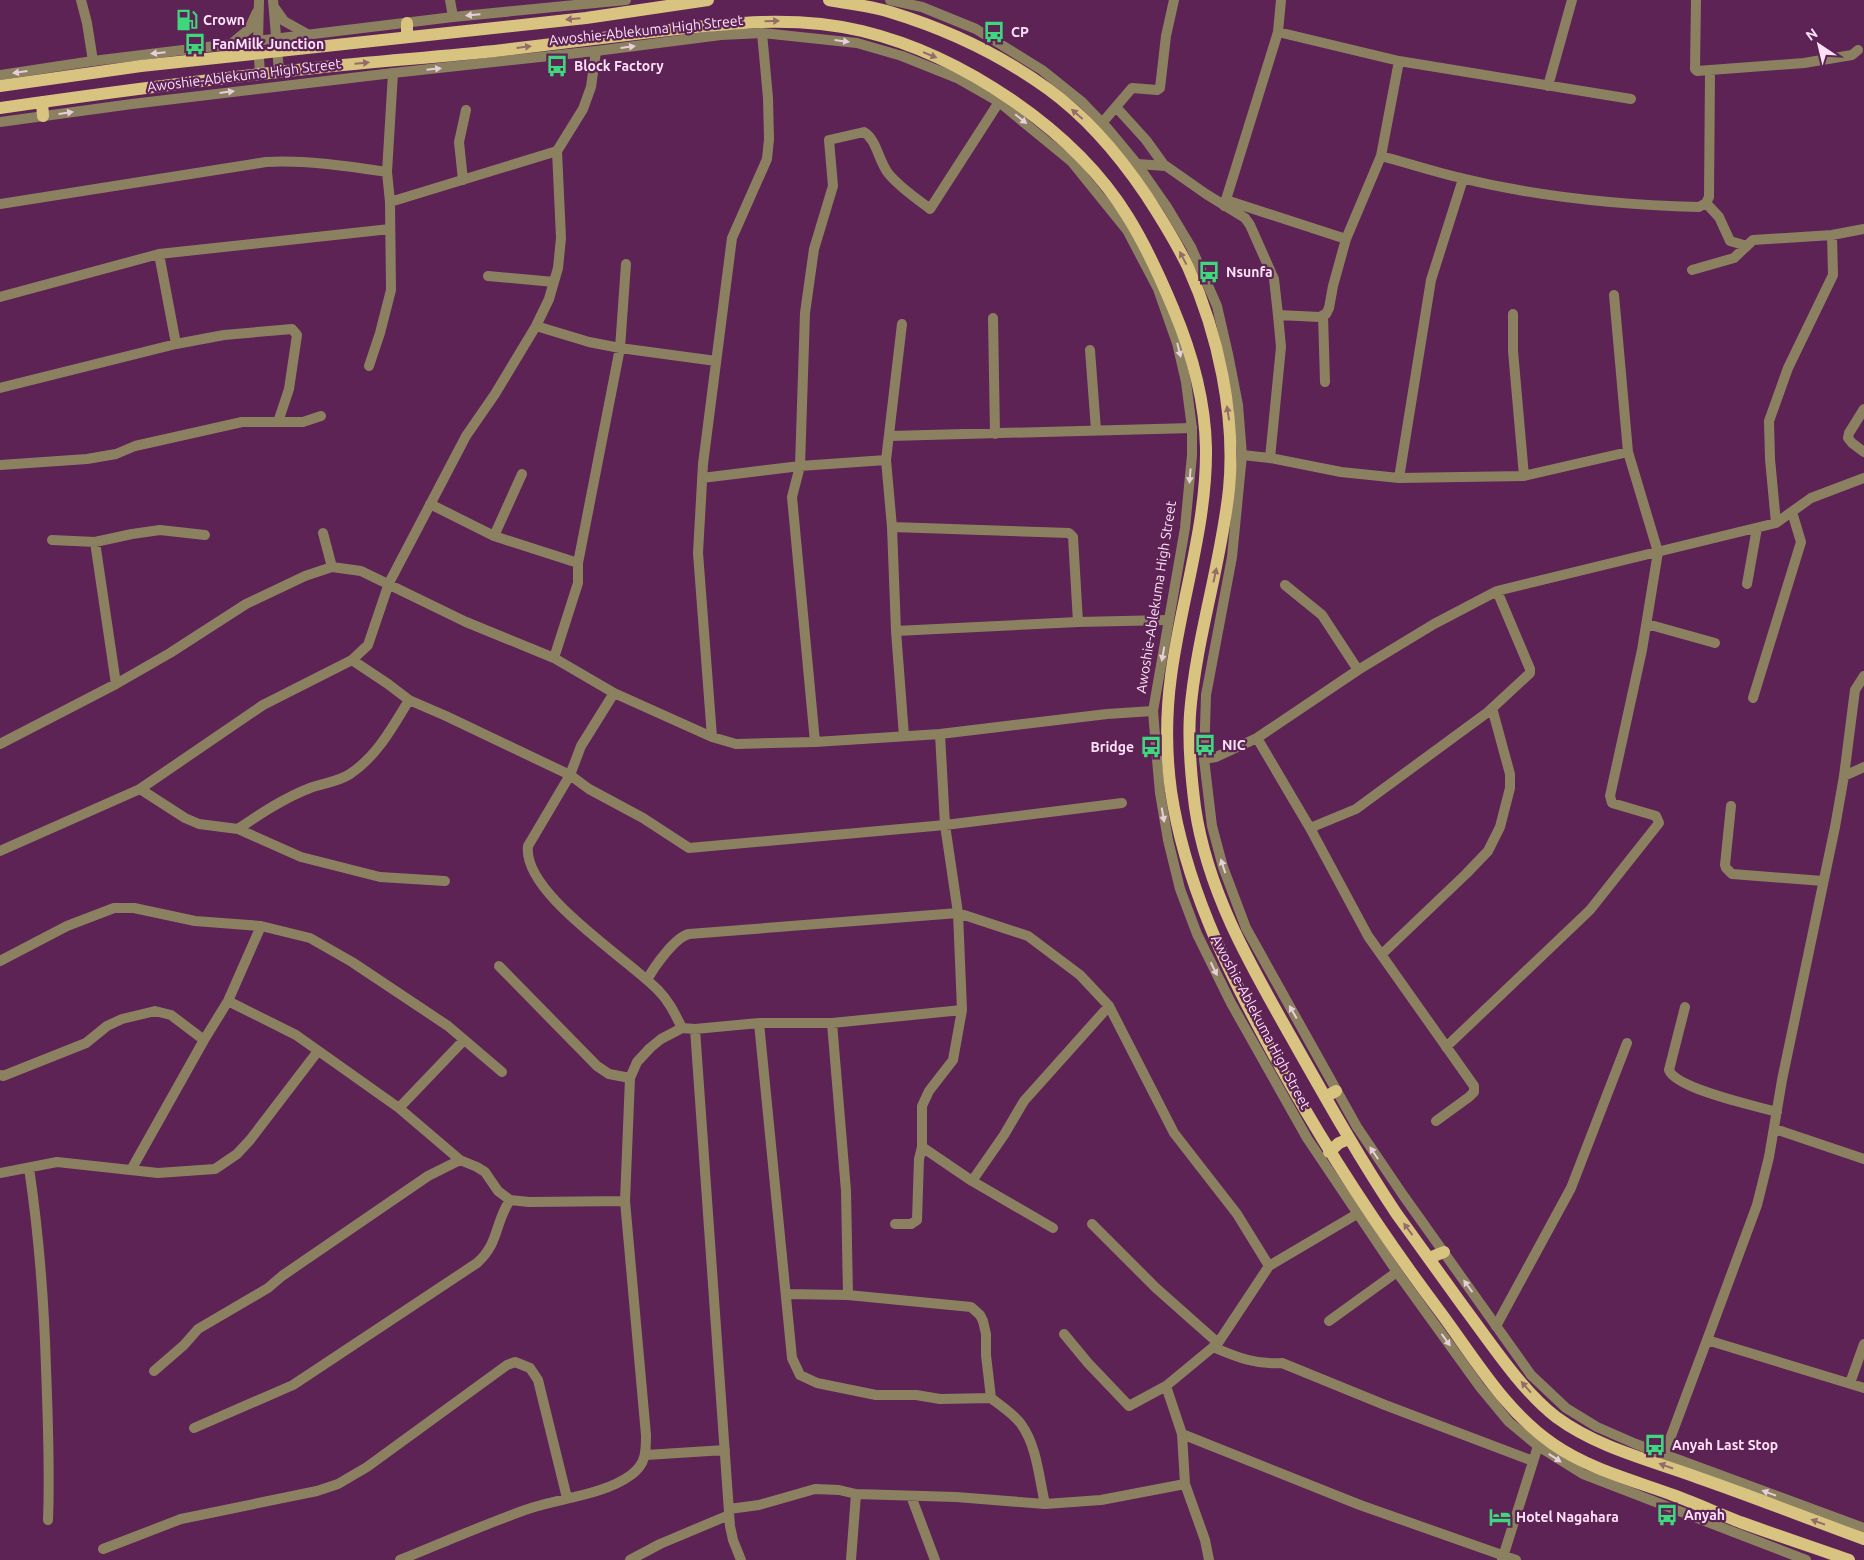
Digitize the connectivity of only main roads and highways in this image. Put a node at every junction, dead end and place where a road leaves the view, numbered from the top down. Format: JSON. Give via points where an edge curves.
{"nodes":[{"id":1,"x":708,"y":0,"type":"edge"},
{"id":2,"x":829,"y":0,"type":"edge"},
{"id":3,"x":676,"y":2,"type":"edge"},
{"id":4,"x":407,"y":23,"type":"road end"},
{"id":5,"x":407,"y":36,"type":"junction"},
{"id":6,"x":0,"y":86,"type":"edge"},
{"id":7,"x":42,"y":102,"type":"junction"},
{"id":8,"x":0,"y":108,"type":"edge"},
{"id":9,"x":42,"y":116,"type":"road end"},
{"id":10,"x":1349,"y":1139,"type":"junction"},
{"id":11,"x":1329,"y":1152,"type":"junction"},
{"id":12,"x":1444,"y":1252,"type":"road end"},
{"id":13,"x":1428,"y":1258,"type":"junction"},
{"id":14,"x":1864,"y":1539,"type":"edge"},
{"id":15,"x":1849,"y":1560,"type":"edge"}],
"edges":[{"from":1,"to":3,"type":"main road","name":"Awoshie-Ablekuma High Street"},
{"from":10,"to":2,"type":"main road","name":"Awoshie-Ablekuma High Street","one_way":true,"via":[[1331,1094],[1244,953],[1223,908],[1203,846],[1196,811],[1191,762],[1191,710],[1196,664],[1221,549],[1229,484],[1229,425],[1222,372],[1188,268],[1133,176],[1097,131],[1051,91],[981,48],[928,25],[886,11]]},
{"from":3,"to":5,"type":"main road","name":"Awoshie-Ablekuma High Street","one_way":true,"via":[[586,18]]},
{"from":4,"to":5,"type":"main road"},
{"from":5,"to":6,"type":"main road","name":"Awoshie-Ablekuma High Street","via":[[259,48]]},
{"from":7,"to":8,"type":"main road","name":"Awoshie-Ablekuma High Street"},
{"from":7,"to":9,"type":"main road"},
{"from":7,"to":11,"type":"main road","name":"Awoshie-Ablekuma High Street","one_way":true,"via":[[279,72],[476,59],[741,22],[783,21],[864,32],[958,66],[1050,128],[1098,176],[1126,213],[1158,271],[1184,334],[1201,392],[1206,450],[1200,521],[1172,671],[1168,710],[1170,781],[1177,824],[1203,910],[1238,989]]},
{"from":10,"to":11,"type":"main road"},
{"from":13,"to":10,"type":"main road","name":"Awoshie-Ablekuma High Street","one_way":true},
{"from":11,"to":15,"type":"main road","name":"Awoshie-Ablekuma High Street","via":[[1391,1246],[1499,1393],[1537,1432],[1588,1464],[1688,1501],[1734,1526]]},
{"from":12,"to":13,"type":"main road"},
{"from":14,"to":13,"type":"main road","name":"Awoshie-Ablekuma High Street","one_way":true,"via":[[1620,1451],[1567,1424],[1522,1383]]}]}
